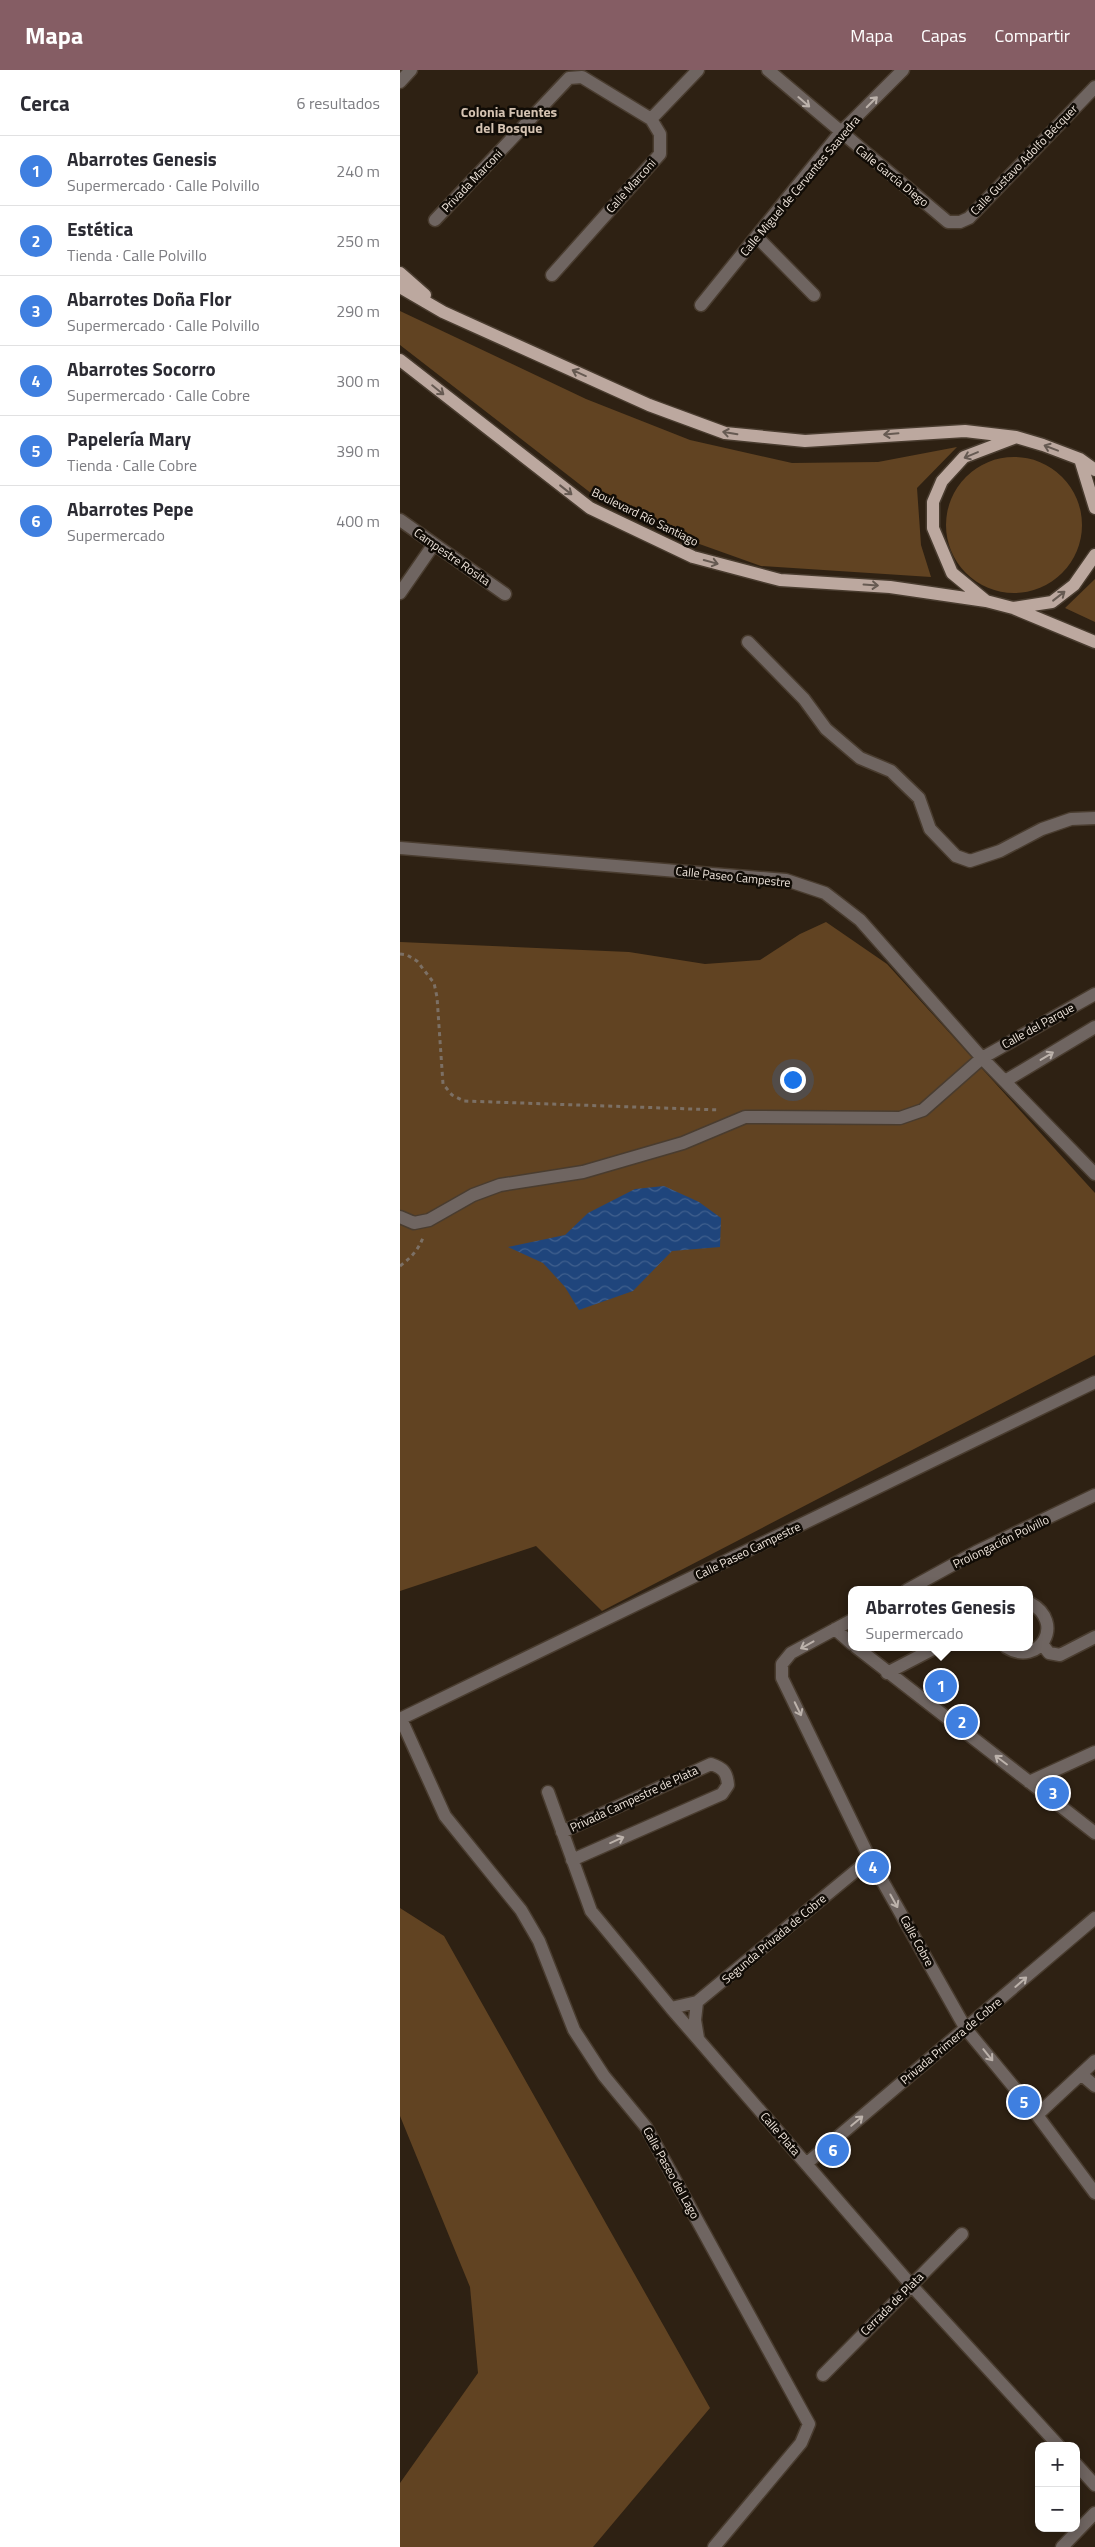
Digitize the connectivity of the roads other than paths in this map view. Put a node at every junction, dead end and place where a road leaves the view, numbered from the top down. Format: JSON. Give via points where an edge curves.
{"nodes":[{"id":1,"x":411,"y":70,"type":"edge"},
{"id":2,"x":698,"y":70,"type":"edge"},
{"id":3,"x":768,"y":70,"type":"edge"},
{"id":4,"x":903,"y":70,"type":"edge"},
{"id":5,"x":400,"y":82,"type":"edge"},
{"id":6,"x":1095,"y":87,"type":"edge"},
{"id":7,"x":651,"y":118,"type":"junction"},
{"id":8,"x":840,"y":133,"type":"junction"},
{"id":9,"x":435,"y":220,"type":"dead end"},
{"id":10,"x":948,"y":222,"type":"joint"},
{"id":11,"x":757,"y":237,"type":"junction"},
{"id":12,"x":400,"y":273,"type":"edge"},
{"id":13,"x":552,"y":275,"type":"dead end"},
{"id":14,"x":400,"y":287,"type":"edge"},
{"id":15,"x":814,"y":295,"type":"dead end"},
{"id":16,"x":701,"y":305,"type":"dead end"},
{"id":17,"x":443,"y":312,"type":"junction"},
{"id":18,"x":400,"y":360,"type":"edge"},
{"id":19,"x":1016,"y":437,"type":"junction"},
{"id":20,"x":1080,"y":459,"type":"junction"},
{"id":21,"x":1095,"y":470,"type":"edge"},
{"id":22,"x":1095,"y":508,"type":"edge"},
{"id":23,"x":400,"y":520,"type":"edge"},
{"id":24,"x":434,"y":544,"type":"junction"},
{"id":25,"x":1095,"y":555,"type":"edge"},
{"id":26,"x":400,"y":593,"type":"edge"},
{"id":27,"x":505,"y":594,"type":"dead end"},
{"id":28,"x":986,"y":601,"type":"junction"},
{"id":29,"x":1013,"y":608,"type":"junction"},
{"id":30,"x":748,"y":642,"type":"dead end"},
{"id":31,"x":1095,"y":642,"type":"edge"},
{"id":32,"x":1095,"y":818,"type":"edge"},
{"id":33,"x":400,"y":848,"type":"edge"},
{"id":34,"x":1095,"y":994,"type":"edge"},
{"id":35,"x":1095,"y":1027,"type":"edge"},
{"id":36,"x":982,"y":1058,"type":"junction"},
{"id":37,"x":1005,"y":1081,"type":"junction"},
{"id":38,"x":1095,"y":1174,"type":"edge"},
{"id":39,"x":400,"y":1217,"type":"edge"},
{"id":40,"x":1095,"y":1382,"type":"edge"},
{"id":41,"x":1095,"y":1495,"type":"edge"},
{"id":42,"x":914,"y":1586,"type":"edge"},
{"id":43,"x":1033,"y":1605,"type":"edge"},
{"id":44,"x":848,"y":1622,"type":"edge"},
{"id":45,"x":835,"y":1629,"type":"junction"},
{"id":46,"x":1095,"y":1637,"type":"edge"},
{"id":47,"x":848,"y":1640,"type":"edge"},
{"id":48,"x":1042,"y":1644,"type":"junction"},
{"id":49,"x":1033,"y":1650,"type":"edge"},
{"id":50,"x":861,"y":1651,"type":"edge"},
{"id":51,"x":929,"y":1651,"type":"edge"},
{"id":52,"x":1012,"y":1651,"type":"edge"},
{"id":53,"x":1031,"y":1651,"type":"edge"},
{"id":54,"x":887,"y":1673,"type":"junction"},
{"id":55,"x":401,"y":1719,"type":"edge"},
{"id":56,"x":1095,"y":1752,"type":"edge"},
{"id":57,"x":1029,"y":1782,"type":"junction"},
{"id":58,"x":548,"y":1792,"type":"dead end"},
{"id":59,"x":562,"y":1832,"type":"junction"},
{"id":60,"x":1095,"y":1833,"type":"edge"},
{"id":61,"x":870,"y":1859,"type":"junction"},
{"id":62,"x":572,"y":1860,"type":"junction"},
{"id":63,"x":1095,"y":1918,"type":"edge"},
{"id":64,"x":697,"y":2002,"type":"junction"},
{"id":65,"x":671,"y":2008,"type":"junction"},
{"id":66,"x":966,"y":2029,"type":"junction"},
{"id":67,"x":698,"y":2038,"type":"junction"},
{"id":68,"x":1095,"y":2061,"type":"edge"},
{"id":69,"x":1082,"y":2075,"type":"junction"},
{"id":70,"x":1095,"y":2086,"type":"edge"},
{"id":71,"x":1037,"y":2115,"type":"junction"},
{"id":72,"x":806,"y":2164,"type":"junction"},
{"id":73,"x":1095,"y":2193,"type":"edge"},
{"id":74,"x":962,"y":2234,"type":"dead end"},
{"id":75,"x":911,"y":2285,"type":"junction"},
{"id":76,"x":823,"y":2375,"type":"dead end"},
{"id":77,"x":1055,"y":2442,"type":"edge"},
{"id":78,"x":1080,"y":2468,"type":"edge"},
{"id":79,"x":1095,"y":2485,"type":"edge"},
{"id":80,"x":1095,"y":2513,"type":"edge"},
{"id":81,"x":714,"y":2547,"type":"edge"},
{"id":82,"x":1062,"y":2547,"type":"edge"}],
"edges":[{"from":1,"to":5,"type":"street"},
{"from":2,"to":7,"type":"street"},
{"from":3,"to":8,"type":"street","name":"Calle García Diego","one_way":true},
{"from":8,"to":4,"type":"street","name":"Calle Miguel de Cervantes Saavedra","one_way":true},
{"from":6,"to":10,"type":"street","name":"Calle Gustavo Adolfo Bécquer","via":[[969,218]]},
{"from":7,"to":9,"type":"street","name":"Privada Marconi","via":[[582,77],[569,78]]},
{"from":7,"to":13,"type":"street","name":"Calle Marconi","via":[[660,134],[660,154]]},
{"from":8,"to":10,"type":"street","name":"Calle García Diego"},
{"from":8,"to":11,"type":"street","name":"Calle Miguel de Cervantes Saavedra"},
{"from":11,"to":15,"type":"street"},
{"from":11,"to":16,"type":"street","name":"Calle Miguel de Cervantes Saavedra"},
{"from":12,"to":17,"type":"main road"},
{"from":14,"to":17,"type":"main road"},
{"from":19,"to":17,"type":"main road","one_way":true,"via":[[965,431],[805,441],[725,432],[649,405]]},
{"from":18,"to":28,"type":"main road","name":"Boulevard Río Santiago","one_way":true,"via":[[590,508],[693,557],[780,580],[890,587]]},
{"from":20,"to":19,"type":"main road","one_way":true},
{"from":19,"to":28,"type":"main road","one_way":true,"via":[[964,458],[942,481],[933,502],[933,528],[952,573]]},
{"from":20,"to":21,"type":"main road"},
{"from":20,"to":22,"type":"main road"},
{"from":23,"to":24,"type":"street","name":"Campestre Rosita"},
{"from":24,"to":26,"type":"street"},
{"from":24,"to":27,"type":"street","name":"Campestre Rosita"},
{"from":29,"to":25,"type":"main road","one_way":true,"via":[[1052,602],[1074,584]]},
{"from":28,"to":29,"type":"main road","name":"Boulevard Río Santiago"},
{"from":29,"to":31,"type":"main road","name":"Boulevard Río Santiago"},
{"from":30,"to":32,"type":"street","via":[[804,699],[826,729],[860,758],[891,771],[919,798],[930,830],[956,856],[970,861],[1000,851],[1063,821]]},
{"from":33,"to":36,"type":"street","name":"Calle Paseo Campestre","via":[[786,880],[825,893],[860,920]]},
{"from":34,"to":36,"type":"street","name":"Calle del Parque"},
{"from":37,"to":35,"type":"street","one_way":true},
{"from":36,"to":37,"type":"street","name":"Calle Paseo Campestre"},
{"from":36,"to":39,"type":"street","name":"Calle del Parque","via":[[923,1110],[900,1118],[745,1117],[683,1143],[583,1172],[500,1185],[473,1195],[429,1220],[414,1223]]},
{"from":37,"to":38,"type":"street","name":"Calle Paseo Campestre"},
{"from":40,"to":55,"type":"street","name":"Calle Paseo Campestre"},
{"from":41,"to":42,"type":"street","name":"Prolongación Polvillo","via":[[976,1552]]},
{"from":43,"to":48,"type":"street","via":[[1047,1621],[1048,1629]]},
{"from":44,"to":45,"type":"street"},
{"from":45,"to":47,"type":"street"},
{"from":45,"to":61,"type":"street","name":"Calle Cobre","one_way":true,"via":[[791,1653],[782,1664],[782,1678]]},
{"from":46,"to":48,"type":"street","via":[[1060,1655],[1049,1653]]},
{"from":48,"to":49,"type":"street"},
{"from":50,"to":54,"type":"street"},
{"from":51,"to":54,"type":"street"},
{"from":52,"to":53,"type":"street"},
{"from":57,"to":54,"type":"street","one_way":true},
{"from":55,"to":81,"type":"street","name":"Calle Paseo del Lago","via":[[446,1816],[521,1910],[539,1941],[574,2030],[604,2076],[646,2127],[808,2424],[801,2443]]},
{"from":56,"to":57,"type":"street"},
{"from":57,"to":60,"type":"street"},
{"from":58,"to":59,"type":"street","name":"Calle Plata"},
{"from":59,"to":62,"type":"street","name":"Calle Plata"},
{"from":62,"to":59,"type":"street","name":"Privada Campestre de Plata","one_way":true,"via":[[722,1794],[728,1785],[727,1774],[711,1764]]},
{"from":61,"to":64,"type":"street","name":"Segunda Privada de Cobre"},
{"from":61,"to":66,"type":"street","name":"Calle Cobre","one_way":true},
{"from":62,"to":65,"type":"street","name":"Calle Plata","via":[[591,1911]]},
{"from":66,"to":63,"type":"street","name":"Privada Primera de Cobre","one_way":true},
{"from":64,"to":65,"type":"street","name":"Segunda Privada de Cobre"},
{"from":64,"to":67,"type":"street"},
{"from":65,"to":67,"type":"street","name":"Calle Plata"},
{"from":66,"to":71,"type":"street","name":"Calle Cobre","one_way":true},
{"from":72,"to":66,"type":"street","name":"Privada Primera de Cobre","one_way":true},
{"from":67,"to":72,"type":"street","name":"Calle Plata"},
{"from":68,"to":69,"type":"street"},
{"from":69,"to":70,"type":"street"},
{"from":69,"to":71,"type":"street"},
{"from":71,"to":73,"type":"street","name":"Calle Cobre"},
{"from":72,"to":75,"type":"street","name":"Calle Plata"},
{"from":74,"to":75,"type":"street","name":"Cerrada de Plata"},
{"from":75,"to":76,"type":"street","name":"Cerrada de Plata"},
{"from":75,"to":77,"type":"street","name":"Calle Plata"},
{"from":78,"to":79,"type":"street"},
{"from":80,"to":82,"type":"street"}]}
